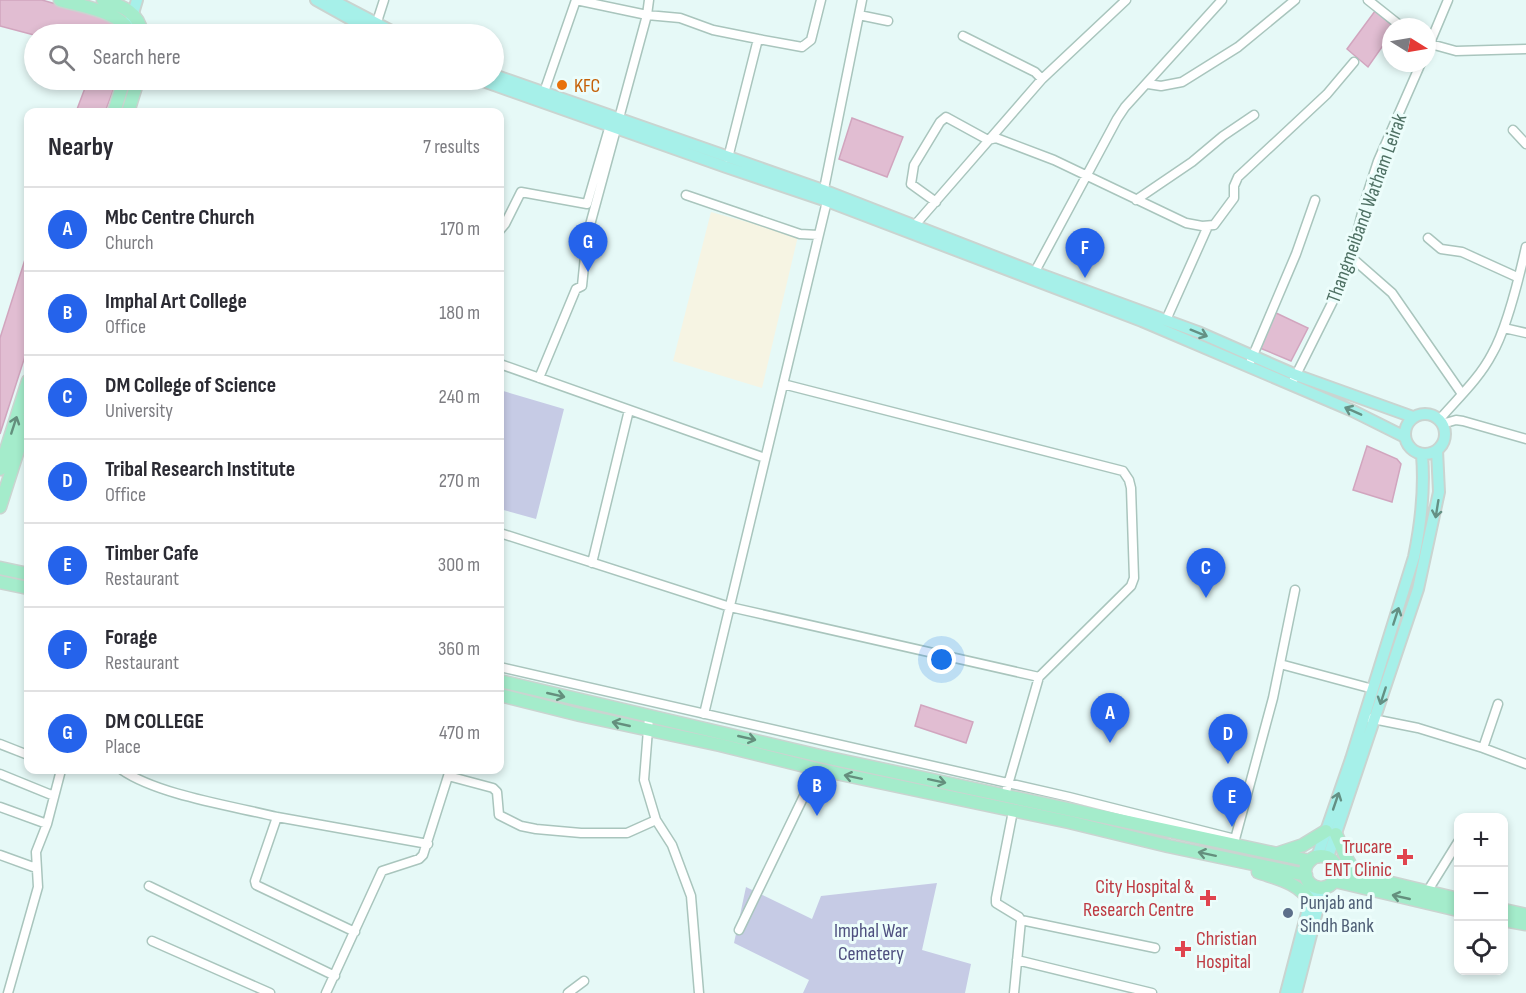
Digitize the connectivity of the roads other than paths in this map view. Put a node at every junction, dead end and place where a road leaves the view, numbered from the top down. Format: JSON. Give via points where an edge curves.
{"nodes":[{"id":1,"x":60,"y":0,"type":"edge"},
{"id":2,"x":103,"y":0,"type":"edge"},
{"id":3,"x":137,"y":0,"type":"edge"},
{"id":4,"x":316,"y":0,"type":"edge"},
{"id":5,"x":332,"y":0,"type":"edge"},
{"id":6,"x":384,"y":0,"type":"edge"},
{"id":7,"x":649,"y":0,"type":"edge"},
{"id":8,"x":821,"y":0,"type":"edge"},
{"id":9,"x":862,"y":0,"type":"edge"},
{"id":10,"x":1222,"y":0,"type":"edge"},
{"id":11,"x":1296,"y":0,"type":"edge"},
{"id":12,"x":1368,"y":0,"type":"edge"},
{"id":13,"x":1448,"y":0,"type":"edge"},
{"id":14,"x":1120,"y":1,"type":"edge"},
{"id":15,"x":125,"y":10,"type":"edge"},
{"id":16,"x":646,"y":15,"type":"junction"},
{"id":17,"x":859,"y":15,"type":"junction"},
{"id":18,"x":1391,"y":18,"type":"edge"},
{"id":19,"x":888,"y":21,"type":"dead end"},
{"id":20,"x":137,"y":24,"type":"edge"},
{"id":21,"x":362,"y":24,"type":"edge"},
{"id":22,"x":365,"y":24,"type":"edge"},
{"id":23,"x":377,"y":24,"type":"edge"},
{"id":24,"x":1436,"y":28,"type":"edge"},
{"id":25,"x":963,"y":36,"type":"dead end"},
{"id":26,"x":758,"y":39,"type":"junction"},
{"id":27,"x":1436,"y":47,"type":"edge"},
{"id":28,"x":1526,"y":49,"type":"edge"},
{"id":29,"x":1354,"y":62,"type":"dead end"},
{"id":30,"x":1418,"y":72,"type":"edge"},
{"id":31,"x":504,"y":78,"type":"edge"},
{"id":32,"x":1042,"y":79,"type":"junction"},
{"id":33,"x":1148,"y":84,"type":"junction"},
{"id":34,"x":504,"y":88,"type":"edge"},
{"id":35,"x":121,"y":90,"type":"edge"},
{"id":36,"x":135,"y":90,"type":"edge"},
{"id":37,"x":544,"y":92,"type":"junction"},
{"id":38,"x":115,"y":108,"type":"edge"},
{"id":39,"x":129,"y":108,"type":"edge"},
{"id":40,"x":1254,"y":115,"type":"dead end"},
{"id":41,"x":615,"y":124,"type":"junction"},
{"id":42,"x":1513,"y":130,"type":"dead end"},
{"id":43,"x":987,"y":140,"type":"junction"},
{"id":44,"x":1526,"y":144,"type":"edge"},
{"id":45,"x":728,"y":158,"type":"junction"},
{"id":46,"x":1087,"y":176,"type":"junction"},
{"id":47,"x":686,"y":195,"type":"dead end"},
{"id":48,"x":824,"y":197,"type":"junction"},
{"id":49,"x":1136,"y":200,"type":"junction"},
{"id":50,"x":1315,"y":200,"type":"dead end"},
{"id":51,"x":936,"y":202,"type":"junction"},
{"id":52,"x":504,"y":224,"type":"edge"},
{"id":53,"x":915,"y":225,"type":"junction"},
{"id":54,"x":1208,"y":226,"type":"junction"},
{"id":55,"x":818,"y":235,"type":"junction"},
{"id":56,"x":1428,"y":238,"type":"dead end"},
{"id":57,"x":1525,"y":252,"type":"edge"},
{"id":58,"x":1351,"y":258,"type":"junction"},
{"id":59,"x":1032,"y":276,"type":"junction"},
{"id":60,"x":1518,"y":277,"type":"junction"},
{"id":61,"x":1166,"y":321,"type":"junction"},
{"id":62,"x":1504,"y":328,"type":"junction"},
{"id":63,"x":1526,"y":333,"type":"edge"},
{"id":64,"x":1250,"y":360,"type":"junction"},
{"id":65,"x":504,"y":365,"type":"edge"},
{"id":66,"x":538,"y":378,"type":"junction"},
{"id":67,"x":1294,"y":380,"type":"junction"},
{"id":68,"x":783,"y":384,"type":"junction"},
{"id":69,"x":24,"y":394,"type":"edge"},
{"id":70,"x":1462,"y":394,"type":"junction"},
{"id":71,"x":629,"y":410,"type":"junction"},
{"id":72,"x":1413,"y":417,"type":"junction"},
{"id":73,"x":1441,"y":422,"type":"junction"},
{"id":74,"x":24,"y":432,"type":"edge"},
{"id":75,"x":1405,"y":437,"type":"junction"},
{"id":76,"x":1526,"y":439,"type":"edge"},
{"id":77,"x":1437,"y":450,"type":"junction"},
{"id":78,"x":1422,"y":455,"type":"junction"},
{"id":79,"x":765,"y":458,"type":"junction"},
{"id":80,"x":0,"y":469,"type":"edge"},
{"id":81,"x":0,"y":507,"type":"edge"},
{"id":82,"x":504,"y":534,"type":"edge"},
{"id":83,"x":592,"y":563,"type":"junction"},
{"id":84,"x":0,"y":568,"type":"edge"},
{"id":85,"x":24,"y":573,"type":"edge"},
{"id":86,"x":0,"y":582,"type":"edge"},
{"id":87,"x":24,"y":587,"type":"edge"},
{"id":88,"x":1295,"y":590,"type":"dead end"},
{"id":89,"x":730,"y":607,"type":"junction"},
{"id":90,"x":1280,"y":664,"type":"junction"},
{"id":91,"x":504,"y":668,"type":"edge"},
{"id":92,"x":1039,"y":677,"type":"junction"},
{"id":93,"x":504,"y":682,"type":"edge"},
{"id":94,"x":1373,"y":689,"type":"junction"},
{"id":95,"x":504,"y":696,"type":"edge"},
{"id":96,"x":1498,"y":704,"type":"dead end"},
{"id":97,"x":704,"y":714,"type":"junction"},
{"id":98,"x":649,"y":717,"type":"junction"},
{"id":99,"x":1364,"y":717,"type":"junction"},
{"id":100,"x":1376,"y":720,"type":"junction"},
{"id":101,"x":648,"y":730,"type":"junction"},
{"id":102,"x":0,"y":744,"type":"edge"},
{"id":103,"x":1483,"y":748,"type":"junction"},
{"id":104,"x":24,"y":753,"type":"edge"},
{"id":105,"x":1526,"y":764,"type":"edge"},
{"id":106,"x":817,"y":769,"type":"junction"},
{"id":107,"x":0,"y":774,"type":"edge"},
{"id":108,"x":60,"y":774,"type":"edge"},
{"id":109,"x":130,"y":774,"type":"edge"},
{"id":110,"x":449,"y":774,"type":"edge"},
{"id":111,"x":452,"y":774,"type":"edge"},
{"id":112,"x":1007,"y":790,"type":"junction"},
{"id":113,"x":54,"y":796,"type":"junction"},
{"id":114,"x":0,"y":807,"type":"edge"},
{"id":115,"x":1013,"y":811,"type":"junction"},
{"id":116,"x":277,"y":817,"type":"junction"},
{"id":117,"x":656,"y":820,"type":"junction"},
{"id":118,"x":47,"y":824,"type":"junction"},
{"id":119,"x":1331,"y":832,"type":"junction"},
{"id":120,"x":1234,"y":842,"type":"junction"},
{"id":121,"x":428,"y":844,"type":"junction"},
{"id":122,"x":1454,"y":848,"type":"edge"},
{"id":123,"x":1275,"y":854,"type":"junction"},
{"id":124,"x":0,"y":855,"type":"edge"},
{"id":125,"x":1318,"y":858,"type":"junction"},
{"id":126,"x":1231,"y":859,"type":"junction"},
{"id":127,"x":36,"y":868,"type":"junction"},
{"id":128,"x":1356,"y":874,"type":"junction"},
{"id":129,"x":1306,"y":875,"type":"junction"},
{"id":130,"x":1336,"y":876,"type":"junction"},
{"id":131,"x":149,"y":886,"type":"dead end"},
{"id":132,"x":1318,"y":887,"type":"junction"},
{"id":133,"x":1427,"y":892,"type":"junction"},
{"id":134,"x":1454,"y":898,"type":"edge"},
{"id":135,"x":1310,"y":901,"type":"junction"},
{"id":136,"x":1454,"y":909,"type":"edge"},
{"id":137,"x":1508,"y":911,"type":"edge"},
{"id":138,"x":1526,"y":915,"type":"edge"},
{"id":139,"x":1021,"y":920,"type":"junction"},
{"id":140,"x":1508,"y":921,"type":"edge"},
{"id":141,"x":1526,"y":924,"type":"edge"},
{"id":142,"x":739,"y":930,"type":"dead end"},
{"id":143,"x":355,"y":932,"type":"junction"},
{"id":144,"x":152,"y":941,"type":"dead end"},
{"id":145,"x":1155,"y":948,"type":"dead end"},
{"id":146,"x":1017,"y":960,"type":"junction"},
{"id":147,"x":335,"y":976,"type":"junction"},
{"id":148,"x":584,"y":981,"type":"dead end"},
{"id":149,"x":8,"y":993,"type":"edge"},
{"id":150,"x":270,"y":993,"type":"edge"},
{"id":151,"x":326,"y":993,"type":"edge"},
{"id":152,"x":568,"y":993,"type":"edge"},
{"id":153,"x":699,"y":993,"type":"edge"},
{"id":154,"x":1014,"y":993,"type":"edge"},
{"id":155,"x":1152,"y":993,"type":"edge"},
{"id":156,"x":1286,"y":993,"type":"edge"},
{"id":157,"x":1296,"y":993,"type":"edge"}],
"edges":[{"from":1,"to":15,"type":"highway"},
{"from":2,"to":15,"type":"highway"},
{"from":3,"to":15,"type":"main road"},
{"from":4,"to":21,"type":"main road"},
{"from":5,"to":22,"type":"main road"},
{"from":6,"to":23,"type":"street"},
{"from":7,"to":16,"type":"street"},
{"from":8,"to":26,"type":"street","via":[[811,40],[802,47]]},
{"from":9,"to":17,"type":"street"},
{"from":10,"to":33,"type":"street"},
{"from":11,"to":33,"type":"street","via":[[1238,47],[1182,82]]},
{"from":12,"to":18,"type":"street"},
{"from":13,"to":24,"type":"street"},
{"from":14,"to":32,"type":"street"},
{"from":15,"to":20,"type":"highway"},
{"from":16,"to":26,"type":"street","via":[[680,18],[713,30]]},
{"from":16,"to":37,"type":"street","via":[[576,0]]},
{"from":16,"to":41,"type":"street"},
{"from":17,"to":19,"type":"street"},
{"from":17,"to":48,"type":"street"},
{"from":25,"to":32,"type":"street"},
{"from":26,"to":45,"type":"street"},
{"from":27,"to":28,"type":"street","via":[[1456,51]]},
{"from":29,"to":54,"type":"street","via":[[1326,94],[1238,177],[1234,198],[1218,221]]},
{"from":30,"to":58,"type":"street","name":"Thangmeiband Watham Leirak","via":[[1378,161]]},
{"from":31,"to":37,"type":"main road"},
{"from":32,"to":43,"type":"street"},
{"from":33,"to":46,"type":"street","via":[[1117,119]]},
{"from":34,"to":41,"type":"main road"},
{"from":35,"to":38,"type":"highway"},
{"from":36,"to":39,"type":"highway"},
{"from":37,"to":41,"type":"main road"},
{"from":40,"to":49,"type":"street"},
{"from":41,"to":45,"type":"main road"},
{"from":41,"to":48,"type":"main road","via":[[726,167]]},
{"from":41,"to":52,"type":"street","via":[[587,204],[520,192]]},
{"from":41,"to":66,"type":"street","via":[[587,236],[582,286],[576,289]]},
{"from":42,"to":44,"type":"street"},
{"from":43,"to":46,"type":"street","via":[[1001,139]]},
{"from":43,"to":51,"type":"street"},
{"from":43,"to":51,"type":"street","via":[[946,117],[940,122],[914,165],[911,184]]},
{"from":45,"to":48,"type":"main road"},
{"from":46,"to":49,"type":"street"},
{"from":46,"to":59,"type":"street"},
{"from":47,"to":55,"type":"street","via":[[800,234]]},
{"from":48,"to":53,"type":"main road"},
{"from":48,"to":55,"type":"street"},
{"from":48,"to":59,"type":"main road"},
{"from":49,"to":54,"type":"street","via":[[1186,223]]},
{"from":50,"to":64,"type":"street"},
{"from":51,"to":53,"type":"street"},
{"from":53,"to":59,"type":"main road"},
{"from":54,"to":61,"type":"street"},
{"from":55,"to":68,"type":"street"},
{"from":56,"to":60,"type":"street","via":[[1441,249],[1462,252]]},
{"from":57,"to":60,"type":"street"},
{"from":58,"to":67,"type":"street","name":"Thangmeiband Watham Leirak"},
{"from":58,"to":70,"type":"street","via":[[1392,293]]},
{"from":59,"to":61,"type":"main road"},
{"from":59,"to":64,"type":"main road"},
{"from":60,"to":62,"type":"street"},
{"from":61,"to":64,"type":"main road","one_way":true},
{"from":62,"to":63,"type":"street"},
{"from":62,"to":70,"type":"street","via":[[1492,354]]},
{"from":64,"to":67,"type":"main road"},
{"from":65,"to":66,"type":"street"},
{"from":66,"to":71,"type":"street"},
{"from":67,"to":72,"type":"main road"},
{"from":75,"to":67,"type":"main road","one_way":true},
{"from":68,"to":79,"type":"street"},
{"from":68,"to":92,"type":"street","via":[[1127,475],[1131,488],[1133,581]]},
{"from":80,"to":69,"type":"highway","one_way":true},
{"from":70,"to":73,"type":"street"},
{"from":71,"to":79,"type":"street"},
{"from":71,"to":83,"type":"street"},
{"from":72,"to":73,"type":"main road","via":[[1427,414]]},
{"from":72,"to":75,"type":"main road"},
{"from":73,"to":76,"type":"street","via":[[1463,421]]},
{"from":73,"to":77,"type":"main road","via":[[1445,437]]},
{"from":74,"to":81,"type":"highway"},
{"from":75,"to":78,"type":"main road","via":[[1408,446]]},
{"from":77,"to":78,"type":"main road"},
{"from":77,"to":100,"type":"main road","one_way":true,"via":[[1439,492],[1434,524],[1419,589]]},
{"from":94,"to":78,"type":"main road","one_way":true,"via":[[1417,540],[1424,487]]},
{"from":79,"to":89,"type":"street"},
{"from":82,"to":83,"type":"street"},
{"from":83,"to":89,"type":"street"},
{"from":84,"to":85,"type":"highway"},
{"from":86,"to":87,"type":"highway"},
{"from":88,"to":90,"type":"street"},
{"from":89,"to":92,"type":"street"},
{"from":89,"to":97,"type":"street"},
{"from":90,"to":94,"type":"street"},
{"from":90,"to":120,"type":"street"},
{"from":91,"to":97,"type":"street"},
{"from":92,"to":112,"type":"street"},
{"from":93,"to":98,"type":"highway","one_way":true},
{"from":94,"to":99,"type":"main road"},
{"from":101,"to":95,"type":"highway","one_way":true},
{"from":96,"to":103,"type":"street"},
{"from":97,"to":112,"type":"street"},
{"from":98,"to":101,"type":"street"},
{"from":98,"to":112,"type":"highway","one_way":true},
{"from":99,"to":100,"type":"street"},
{"from":119,"to":99,"type":"main road","one_way":true},
{"from":100,"to":103,"type":"street"},
{"from":100,"to":119,"type":"main road"},
{"from":101,"to":106,"type":"highway"},
{"from":101,"to":117,"type":"street","via":[[644,780]]},
{"from":102,"to":104,"type":"street"},
{"from":103,"to":105,"type":"street"},
{"from":115,"to":106,"type":"highway","one_way":true},
{"from":106,"to":142,"type":"street"},
{"from":107,"to":113,"type":"street"},
{"from":108,"to":113,"type":"street"},
{"from":109,"to":116,"type":"street","via":[[176,793]]},
{"from":110,"to":121,"type":"street"},
{"from":111,"to":117,"type":"street","via":[[494,788],[500,817],[521,826],[581,833],[627,833]]},
{"from":112,"to":120,"type":"highway"},
{"from":113,"to":118,"type":"street"},
{"from":114,"to":118,"type":"street"},
{"from":126,"to":115,"type":"highway","one_way":true},
{"from":115,"to":139,"type":"street","via":[[996,903]]},
{"from":116,"to":121,"type":"street"},
{"from":116,"to":143,"type":"street","via":[[256,885]]},
{"from":117,"to":153,"type":"street","via":[[672,845],[691,896]]},
{"from":118,"to":127,"type":"street","via":[[36,852]]},
{"from":119,"to":123,"type":"highway"},
{"from":119,"to":125,"type":"main road"},
{"from":119,"to":128,"type":"highway"},
{"from":120,"to":123,"type":"highway"},
{"from":121,"to":143,"type":"street","via":[[422,858],[382,871]]},
{"from":122,"to":133,"type":"street"},
{"from":123,"to":125,"type":"highway"},
{"from":124,"to":127,"type":"street"},
{"from":125,"to":129,"type":"highway","via":[[1305,870]]},
{"from":125,"to":130,"type":"highway","via":[[1333,860]]},
{"from":126,"to":129,"type":"highway"},
{"from":126,"to":135,"type":"highway","via":[[1292,883]]},
{"from":127,"to":149,"type":"street","via":[[38,887]]},
{"from":128,"to":130,"type":"highway"},
{"from":128,"to":133,"type":"highway"},
{"from":129,"to":132,"type":"highway","via":[[1310,884]]},
{"from":130,"to":132,"type":"highway"},
{"from":136,"to":130,"type":"highway","one_way":true},
{"from":131,"to":147,"type":"street"},
{"from":132,"to":135,"type":"main road"},
{"from":132,"to":157,"type":"main road"},
{"from":133,"to":134,"type":"highway"},
{"from":135,"to":156,"type":"main road"},
{"from":137,"to":138,"type":"highway"},
{"from":139,"to":145,"type":"street"},
{"from":139,"to":146,"type":"street"},
{"from":140,"to":141,"type":"highway"},
{"from":143,"to":147,"type":"street"},
{"from":144,"to":150,"type":"street"},
{"from":146,"to":154,"type":"street"},
{"from":146,"to":155,"type":"street"},
{"from":147,"to":151,"type":"street"},
{"from":148,"to":152,"type":"street"}]}
